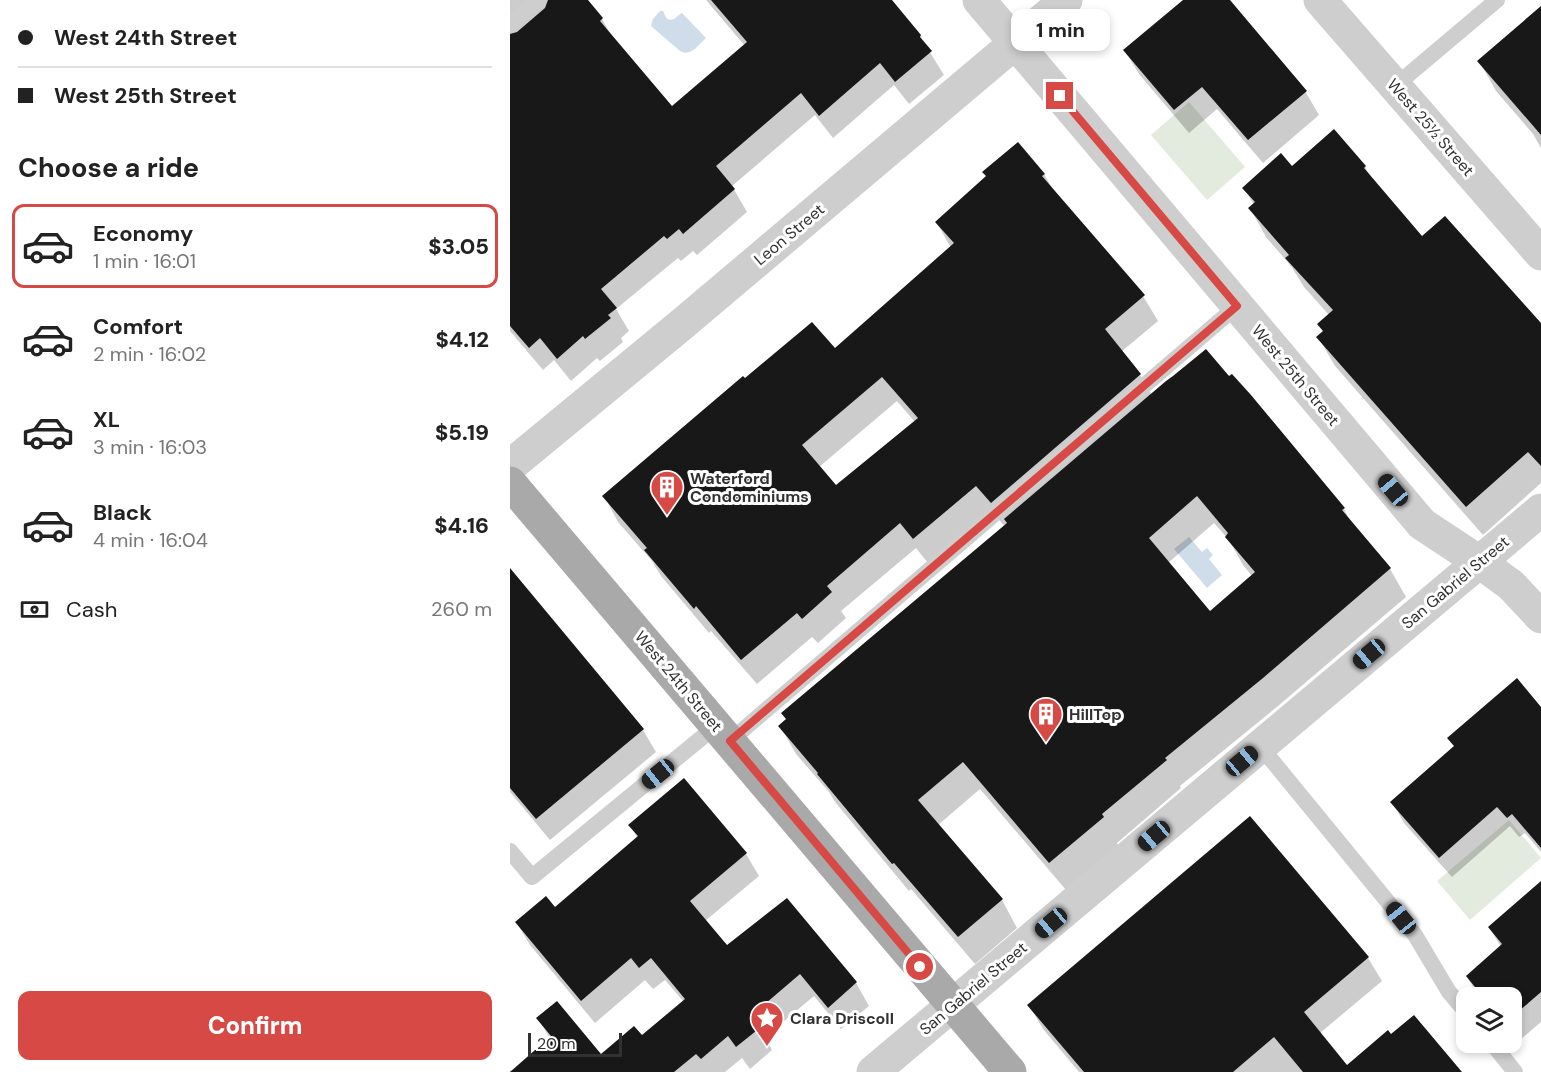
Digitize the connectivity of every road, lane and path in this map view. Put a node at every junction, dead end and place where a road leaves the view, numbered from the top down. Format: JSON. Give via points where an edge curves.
{"nodes":[{"id":1,"x":538,"y":0,"type":"edge"},
{"id":2,"x":979,"y":0,"type":"edge"},
{"id":3,"x":1066,"y":0,"type":"edge"},
{"id":4,"x":1320,"y":0,"type":"edge"},
{"id":5,"x":1497,"y":0,"type":"edge"},
{"id":6,"x":510,"y":24,"type":"edge"},
{"id":7,"x":1016,"y":43,"type":"junction"},
{"id":8,"x":1395,"y":86,"type":"junction"},
{"id":9,"x":1541,"y":254,"type":"edge"},
{"id":10,"x":1237,"y":306,"type":"junction"},
{"id":11,"x":510,"y":466,"type":"edge"},
{"id":12,"x":510,"y":483,"type":"edge"},
{"id":13,"x":1541,"y":510,"type":"edge"},
{"id":14,"x":1478,"y":561,"type":"junction"},
{"id":15,"x":1541,"y":617,"type":"edge"},
{"id":16,"x":723,"y":734,"type":"junction"},
{"id":17,"x":1260,"y":746,"type":"junction"},
{"id":18,"x":510,"y":851,"type":"edge"},
{"id":19,"x":1456,"y":1001,"type":"edge"},
{"id":20,"x":953,"y":1005,"type":"junction"},
{"id":21,"x":1500,"y":1053,"type":"edge"},
{"id":22,"x":873,"y":1072,"type":"edge"},
{"id":23,"x":1010,"y":1072,"type":"edge"},
{"id":24,"x":1515,"y":1072,"type":"edge"}],
"edges":[{"from":1,"to":6,"type":"lane"},
{"from":2,"to":7,"type":"street","name":"West 25th Street"},
{"from":3,"to":7,"type":"street","name":"Leon Street"},
{"from":4,"to":8,"type":"street","name":"West 25½ Street"},
{"from":5,"to":8,"type":"lane"},
{"from":7,"to":10,"type":"street","name":"West 25th Street"},
{"from":7,"to":11,"type":"street","name":"Leon Street"},
{"from":8,"to":9,"type":"street","name":"West 25½ Street"},
{"from":10,"to":14,"type":"street","name":"West 25th Street","via":[[1422,524]]},
{"from":10,"to":16,"type":"lane"},
{"from":12,"to":16,"type":"main road","name":"West 24th Street"},
{"from":13,"to":14,"type":"street","name":"San Gabriel Street"},
{"from":14,"to":15,"type":"street","name":"West 25th Street","via":[[1511,585]]},
{"from":14,"to":17,"type":"street","name":"San Gabriel Street"},
{"from":16,"to":18,"type":"lane","via":[[532,877]]},
{"from":16,"to":20,"type":"main road","name":"West 24th Street"},
{"from":17,"to":19,"type":"lane","via":[[1415,935]]},
{"from":17,"to":20,"type":"street","name":"San Gabriel Street"},
{"from":20,"to":22,"type":"street","name":"San Gabriel Street"},
{"from":20,"to":23,"type":"main road","name":"West 24th Street"},
{"from":21,"to":24,"type":"lane"}]}
